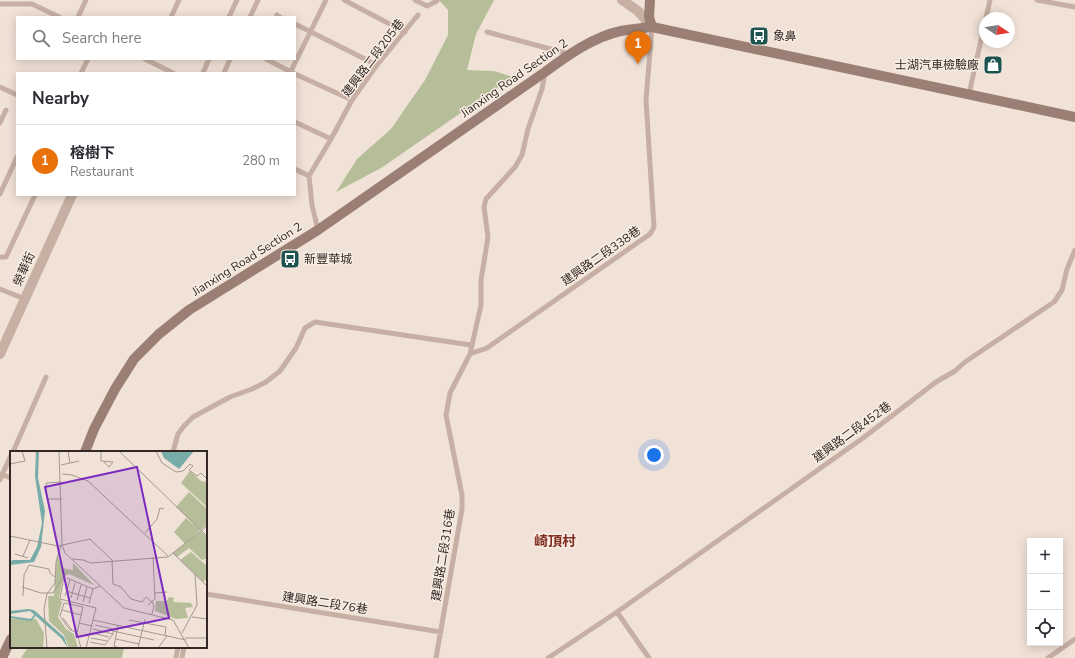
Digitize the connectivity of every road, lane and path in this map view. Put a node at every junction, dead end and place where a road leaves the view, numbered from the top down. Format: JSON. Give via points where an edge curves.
{"nodes":[{"id":1,"x":86,"y":0,"type":"edge"},
{"id":2,"x":179,"y":0,"type":"edge"},
{"id":3,"x":237,"y":0,"type":"edge"},
{"id":4,"x":258,"y":0,"type":"edge"},
{"id":5,"x":326,"y":0,"type":"edge"},
{"id":6,"x":344,"y":0,"type":"edge"},
{"id":7,"x":415,"y":0,"type":"edge"},
{"id":8,"x":437,"y":0,"type":"edge"},
{"id":9,"x":622,"y":0,"type":"edge"},
{"id":10,"x":650,"y":0,"type":"edge"},
{"id":11,"x":990,"y":0,"type":"edge"},
{"id":12,"x":1037,"y":0,"type":"edge"},
{"id":13,"x":34,"y":2,"type":"edge"},
{"id":14,"x":0,"y":4,"type":"edge"},
{"id":15,"x":1075,"y":7,"type":"edge"},
{"id":16,"x":987,"y":12,"type":"edge"},
{"id":17,"x":418,"y":15,"type":"dead end"},
{"id":18,"x":57,"y":16,"type":"edge"},
{"id":19,"x":78,"y":16,"type":"edge"},
{"id":20,"x":171,"y":16,"type":"edge"},
{"id":21,"x":229,"y":16,"type":"edge"},
{"id":22,"x":250,"y":16,"type":"edge"},
{"id":23,"x":296,"y":24,"type":"edge"},
{"id":24,"x":652,"y":27,"type":"junction"},
{"id":25,"x":311,"y":32,"type":"junction"},
{"id":26,"x":405,"y":32,"type":"junction"},
{"id":27,"x":487,"y":32,"type":"dead end"},
{"id":28,"x":979,"y":48,"type":"edge"},
{"id":29,"x":569,"y":54,"type":"junction"},
{"id":30,"x":88,"y":60,"type":"edge"},
{"id":31,"x":148,"y":60,"type":"edge"},
{"id":32,"x":209,"y":60,"type":"edge"},
{"id":33,"x":230,"y":60,"type":"edge"},
{"id":34,"x":268,"y":60,"type":"edge"},
{"id":35,"x":377,"y":65,"type":"junction"},
{"id":36,"x":82,"y":72,"type":"edge"},
{"id":37,"x":170,"y":72,"type":"edge"},
{"id":38,"x":203,"y":72,"type":"edge"},
{"id":39,"x":224,"y":72,"type":"edge"},
{"id":40,"x":290,"y":72,"type":"edge"},
{"id":41,"x":292,"y":72,"type":"edge"},
{"id":42,"x":545,"y":72,"type":"junction"},
{"id":43,"x":296,"y":75,"type":"edge"},
{"id":44,"x":0,"y":87,"type":"edge"},
{"id":45,"x":969,"y":94,"type":"junction"},
{"id":46,"x":16,"y":95,"type":"edge"},
{"id":47,"x":352,"y":100,"type":"junction"},
{"id":48,"x":6,"y":110,"type":"dead end"},
{"id":49,"x":1075,"y":117,"type":"edge"},
{"id":50,"x":296,"y":122,"type":"edge"},
{"id":51,"x":0,"y":123,"type":"edge"},
{"id":52,"x":331,"y":139,"type":"junction"},
{"id":53,"x":16,"y":158,"type":"edge"},
{"id":54,"x":296,"y":170,"type":"edge"},
{"id":55,"x":309,"y":176,"type":"junction"},
{"id":56,"x":0,"y":194,"type":"edge"},
{"id":57,"x":34,"y":196,"type":"edge"},
{"id":58,"x":72,"y":196,"type":"edge"},
{"id":59,"x":318,"y":230,"type":"junction"},
{"id":60,"x":1075,"y":250,"type":"edge"},
{"id":61,"x":3,"y":257,"type":"edge"},
{"id":62,"x":0,"y":288,"type":"edge"},
{"id":63,"x":25,"y":299,"type":"junction"},
{"id":64,"x":471,"y":345,"type":"junction"},
{"id":65,"x":0,"y":354,"type":"edge"},
{"id":66,"x":470,"y":354,"type":"junction"},
{"id":67,"x":46,"y":377,"type":"dead end"},
{"id":68,"x":12,"y":451,"type":"edge"},
{"id":69,"x":85,"y":451,"type":"edge"},
{"id":70,"x":173,"y":451,"type":"edge"},
{"id":71,"x":10,"y":458,"type":"edge"},
{"id":72,"x":1,"y":474,"type":"edge"},
{"id":73,"x":0,"y":480,"type":"edge"},
{"id":74,"x":207,"y":594,"type":"edge"},
{"id":75,"x":617,"y":612,"type":"junction"},
{"id":76,"x":441,"y":632,"type":"junction"},
{"id":77,"x":1075,"y":640,"type":"edge"},
{"id":78,"x":10,"y":641,"type":"edge"},
{"id":79,"x":178,"y":648,"type":"edge"},
{"id":80,"x":184,"y":648,"type":"edge"},
{"id":81,"x":2,"y":658,"type":"edge"},
{"id":82,"x":176,"y":658,"type":"edge"},
{"id":83,"x":182,"y":658,"type":"edge"},
{"id":84,"x":436,"y":658,"type":"edge"},
{"id":85,"x":548,"y":658,"type":"edge"},
{"id":86,"x":649,"y":658,"type":"edge"},
{"id":87,"x":1048,"y":658,"type":"edge"}],
"edges":[{"from":1,"to":19,"type":"lane"},
{"from":2,"to":20,"type":"lane"},
{"from":3,"to":21,"type":"lane"},
{"from":4,"to":22,"type":"lane"},
{"from":5,"to":25,"type":"lane"},
{"from":6,"to":26,"type":"lane"},
{"from":7,"to":8,"type":"lane","via":[[427,6]]},
{"from":9,"to":24,"type":"street","via":[[638,11]]},
{"from":10,"to":24,"type":"street","via":[[649,17]]},
{"from":11,"to":16,"type":"lane"},
{"from":12,"to":15,"type":"lane"},
{"from":13,"to":14,"type":"lane"},
{"from":13,"to":18,"type":"lane"},
{"from":17,"to":26,"type":"lane","name":"建興路二段205巷"},
{"from":23,"to":25,"type":"lane"},
{"from":24,"to":29,"type":"street","name":"Jianxing Road Section 2","via":[[621,31]]},
{"from":24,"to":45,"type":"street","name":"Jianxing Road Section 2"},
{"from":24,"to":66,"type":"lane","name":"建興路二段338巷","via":[[646,100],[654,227],[650,234],[487,348]]},
{"from":25,"to":35,"type":"lane"},
{"from":25,"to":41,"type":"lane"},
{"from":26,"to":35,"type":"lane","name":"建興路二段205巷"},
{"from":27,"to":29,"type":"lane"},
{"from":28,"to":45,"type":"lane"},
{"from":29,"to":42,"type":"street","name":"Jianxing Road Section 2"},
{"from":30,"to":36,"type":"lane"},
{"from":31,"to":37,"type":"lane"},
{"from":32,"to":38,"type":"lane"},
{"from":33,"to":39,"type":"lane"},
{"from":34,"to":40,"type":"lane"},
{"from":35,"to":47,"type":"lane","name":"建興路二段205巷"},
{"from":42,"to":59,"type":"street","name":"Jianxing Road Section 2"},
{"from":42,"to":64,"type":"lane","name":"建興路二段316巷","via":[[522,155],[515,167],[486,199],[484,207],[488,246],[481,280],[481,305]]},
{"from":43,"to":47,"type":"lane"},
{"from":44,"to":46,"type":"lane"},
{"from":45,"to":49,"type":"street","name":"Jianxing Road Section 2"},
{"from":47,"to":52,"type":"lane","name":"建興路二段205巷"},
{"from":48,"to":51,"type":"lane"},
{"from":50,"to":52,"type":"lane"},
{"from":52,"to":55,"type":"lane","name":"建興路二段205巷"},
{"from":53,"to":56,"type":"lane"},
{"from":54,"to":55,"type":"lane"},
{"from":55,"to":59,"type":"lane"},
{"from":57,"to":61,"type":"lane"},
{"from":58,"to":63,"type":"street","name":"榮華街"},
{"from":59,"to":69,"type":"street","name":"Jianxing Road Section 2","via":[[189,310],[159,334],[134,359],[115,389]]},
{"from":60,"to":75,"type":"lane","name":"建興路二段452巷","via":[[1062,290],[1054,302],[936,382],[862,438]]},
{"from":62,"to":63,"type":"lane"},
{"from":63,"to":65,"type":"street","name":"榮華街"},
{"from":64,"to":66,"type":"lane","name":"建興路二段316巷"},
{"from":64,"to":70,"type":"lane","via":[[315,322],[305,328],[296,348],[280,371],[266,382],[230,397],[193,417],[178,434]]},
{"from":66,"to":76,"type":"lane","name":"建興路二段316巷","via":[[450,393],[446,415],[462,495],[462,509]]},
{"from":67,"to":68,"type":"lane"},
{"from":71,"to":72,"type":"lane"},
{"from":72,"to":73,"type":"lane"},
{"from":74,"to":76,"type":"lane","name":"建興路二段76巷"},
{"from":75,"to":85,"type":"lane","name":"建興路二段452巷"},
{"from":75,"to":86,"type":"lane"},
{"from":76,"to":84,"type":"lane","name":"建興路二段316巷"},
{"from":77,"to":87,"type":"lane"},
{"from":78,"to":81,"type":"street"},
{"from":79,"to":82,"type":"lane"},
{"from":80,"to":83,"type":"lane"}]}
